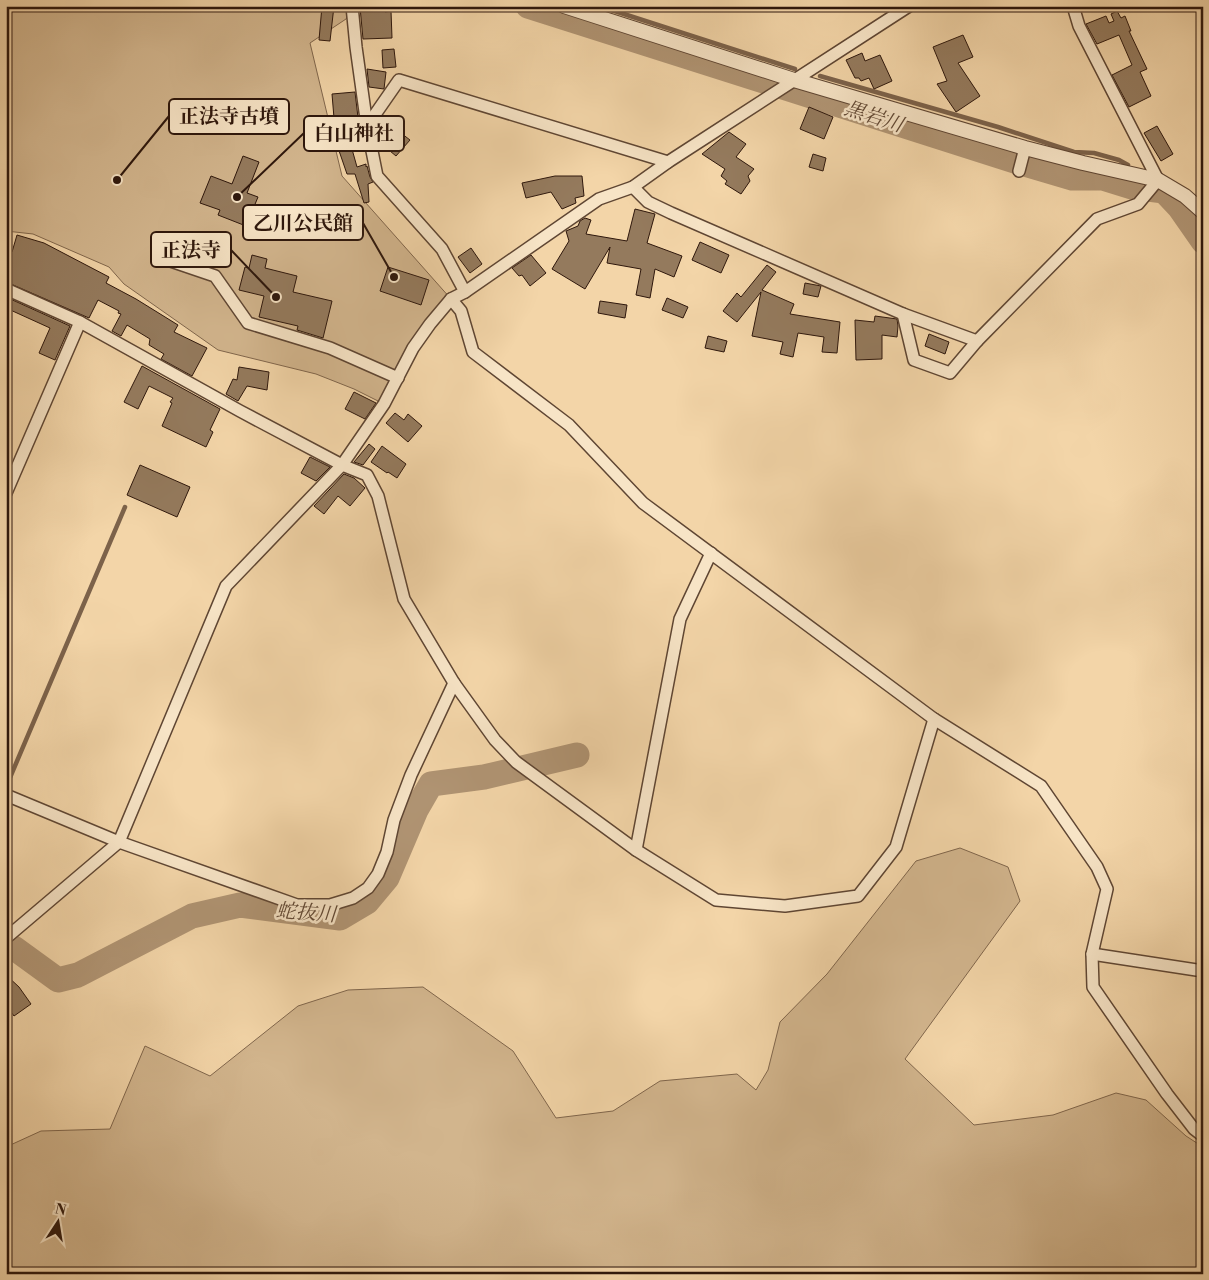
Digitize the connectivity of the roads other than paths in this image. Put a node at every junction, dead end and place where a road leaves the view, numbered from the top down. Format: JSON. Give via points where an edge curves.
{"nodes":[{"id":1,"x":352,"y":6,"type":"edge"},
{"id":2,"x":564,"y":6,"type":"edge"},
{"id":3,"x":909,"y":6,"type":"edge"},
{"id":4,"x":1073,"y":6,"type":"edge"},
{"id":5,"x":793,"y":80,"type":"junction"},
{"id":6,"x":367,"y":126,"type":"junction"},
{"id":7,"x":1025,"y":148,"type":"junction"},
{"id":8,"x":668,"y":162,"type":"junction"},
{"id":9,"x":1019,"y":170,"type":"dead end"},
{"id":10,"x":1158,"y":180,"type":"junction"},
{"id":11,"x":633,"y":186,"type":"junction"},
{"id":12,"x":1203,"y":212,"type":"edge"},
{"id":13,"x":162,"y":258,"type":"dead end"},
{"id":14,"x":6,"y":289,"type":"edge"},
{"id":15,"x":465,"y":292,"type":"junction"},
{"id":16,"x":451,"y":299,"type":"junction"},
{"id":17,"x":903,"y":314,"type":"junction"},
{"id":18,"x":80,"y":322,"type":"junction"},
{"id":19,"x":977,"y":341,"type":"junction"},
{"id":20,"x":398,"y":378,"type":"junction"},
{"id":21,"x":342,"y":465,"type":"junction"},
{"id":22,"x":6,"y":493,"type":"edge"},
{"id":23,"x":711,"y":554,"type":"junction"},
{"id":24,"x":454,"y":683,"type":"junction"},
{"id":25,"x":934,"y":718,"type":"junction"},
{"id":26,"x":6,"y":795,"type":"edge"},
{"id":27,"x":119,"y":842,"type":"junction"},
{"id":28,"x":636,"y":850,"type":"junction"},
{"id":29,"x":6,"y":938,"type":"edge"},
{"id":30,"x":1092,"y":954,"type":"junction"},
{"id":31,"x":1203,"y":971,"type":"edge"},
{"id":32,"x":1203,"y":1136,"type":"edge"}],
"edges":[{"from":1,"to":6,"type":"street"},
{"from":2,"to":5,"type":"street"},
{"from":3,"to":5,"type":"street"},
{"from":4,"to":10,"type":"street","via":[[1079,26]]},
{"from":5,"to":7,"type":"street"},
{"from":5,"to":8,"type":"street"},
{"from":6,"to":8,"type":"street","via":[[399,80]]},
{"from":6,"to":15,"type":"street","via":[[377,176],[442,249]]},
{"from":7,"to":9,"type":"street"},
{"from":7,"to":10,"type":"street"},
{"from":8,"to":11,"type":"street"},
{"from":10,"to":12,"type":"street","via":[[1185,196]]},
{"from":10,"to":19,"type":"street","via":[[1139,203],[1097,219]]},
{"from":11,"to":15,"type":"street","via":[[599,198]]},
{"from":11,"to":17,"type":"street","via":[[648,202],[671,213]]},
{"from":13,"to":20,"type":"street","via":[[215,276],[248,323],[330,348]]},
{"from":14,"to":18,"type":"street"},
{"from":15,"to":16,"type":"street"},
{"from":16,"to":20,"type":"street","via":[[414,348]]},
{"from":16,"to":23,"type":"street","via":[[461,311],[472,352],[569,425],[643,503]]},
{"from":17,"to":19,"type":"street"},
{"from":17,"to":19,"type":"street","via":[[914,360],[950,373]]},
{"from":18,"to":21,"type":"street"},
{"from":18,"to":22,"type":"street"},
{"from":20,"to":21,"type":"street"},
{"from":21,"to":24,"type":"street","via":[[367,476],[378,496],[404,599]]},
{"from":21,"to":27,"type":"street","via":[[226,586]]},
{"from":23,"to":25,"type":"street"},
{"from":23,"to":28,"type":"street","via":[[680,619]]},
{"from":24,"to":27,"type":"street","via":[[411,775],[378,874],[368,888],[353,898],[330,905],[297,905]]},
{"from":24,"to":28,"type":"street","via":[[495,740],[516,762]]},
{"from":25,"to":28,"type":"street","via":[[896,847],[858,896],[785,906],[716,900]]},
{"from":25,"to":30,"type":"street","via":[[1041,786],[1096,867],[1107,889]]},
{"from":26,"to":27,"type":"street"},
{"from":27,"to":29,"type":"street"},
{"from":30,"to":31,"type":"street"},
{"from":30,"to":32,"type":"street","via":[[1093,987],[1167,1094]]}]}
